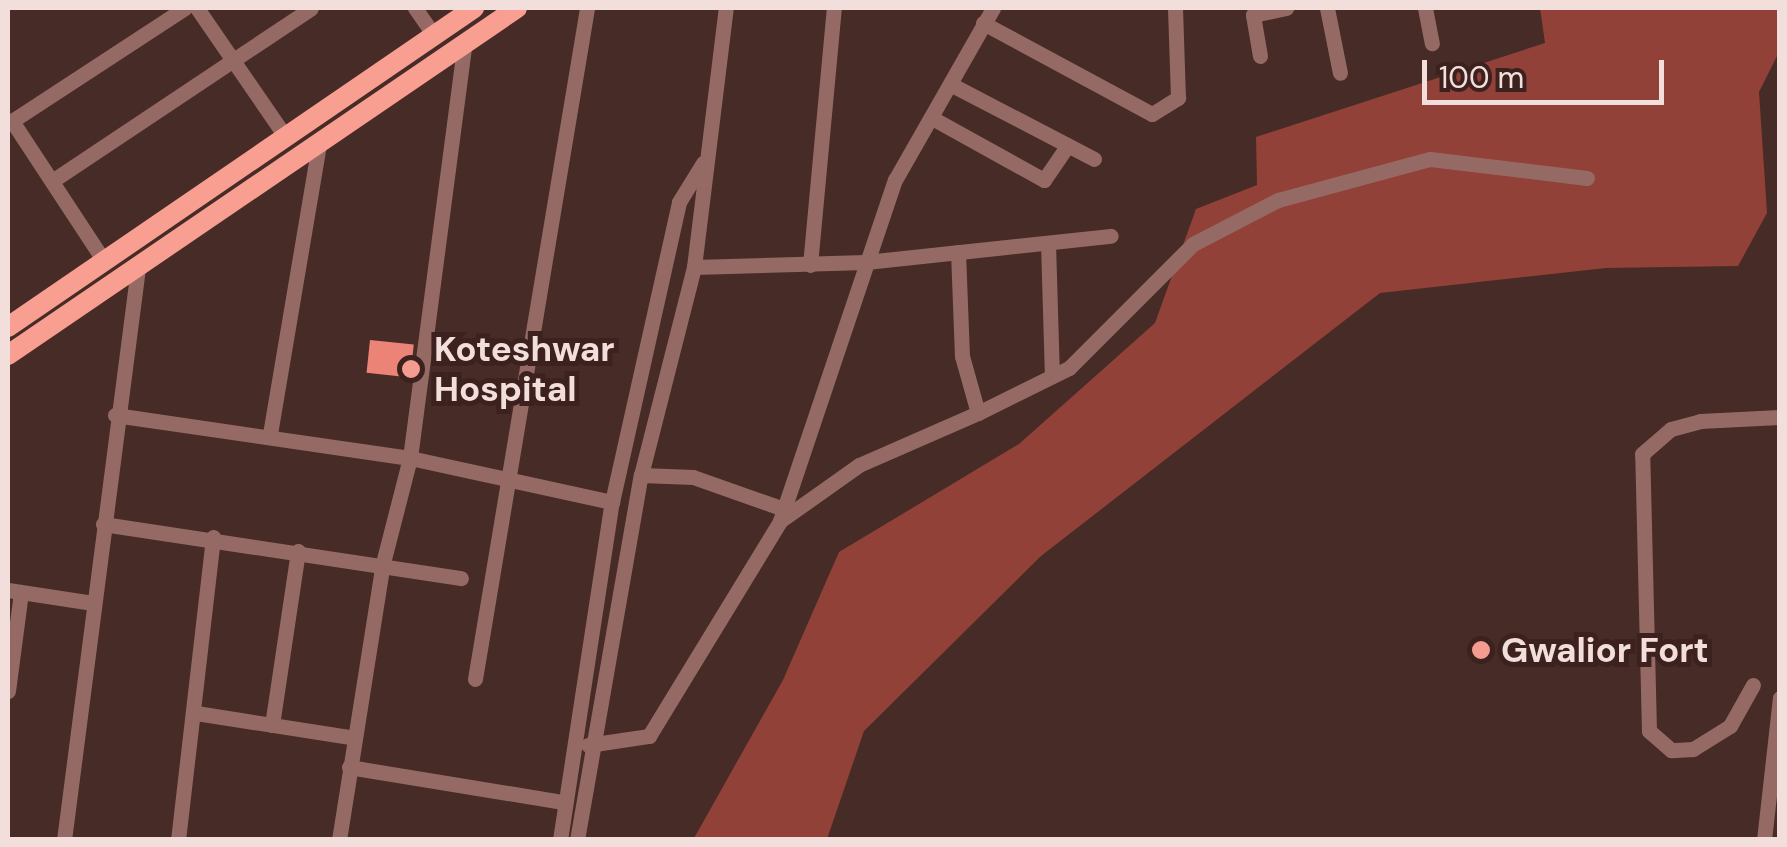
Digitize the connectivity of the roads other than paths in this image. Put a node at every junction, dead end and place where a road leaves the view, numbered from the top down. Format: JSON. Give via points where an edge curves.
{"nodes":[{"id":1,"x":186,"y":8,"type":"edge"},
{"id":2,"x":197,"y":8,"type":"edge"},
{"id":3,"x":310,"y":8,"type":"edge"},
{"id":4,"x":415,"y":8,"type":"edge"},
{"id":5,"x":474,"y":8,"type":"edge"},
{"id":6,"x":516,"y":8,"type":"edge"},
{"id":7,"x":587,"y":8,"type":"edge"},
{"id":8,"x":726,"y":8,"type":"edge"},
{"id":9,"x":834,"y":8,"type":"edge"},
{"id":10,"x":993,"y":8,"type":"edge"},
{"id":11,"x":1175,"y":8,"type":"edge"},
{"id":12,"x":1286,"y":8,"type":"edge"},
{"id":13,"x":1327,"y":8,"type":"edge"},
{"id":14,"x":1426,"y":8,"type":"edge"},
{"id":15,"x":1256,"y":11,"type":"edge"},
{"id":16,"x":983,"y":23,"type":"junction"},
{"id":17,"x":433,"y":34,"type":"junction"},
{"id":18,"x":466,"y":41,"type":"junction"},
{"id":19,"x":1432,"y":43,"type":"dead end"},
{"id":20,"x":1260,"y":56,"type":"dead end"},
{"id":21,"x":234,"y":61,"type":"junction"},
{"id":22,"x":1340,"y":73,"type":"dead end"},
{"id":23,"x":952,"y":85,"type":"junction"},
{"id":24,"x":10,"y":118,"type":"edge"},
{"id":25,"x":932,"y":118,"type":"junction"},
{"id":26,"x":285,"y":136,"type":"junction"},
{"id":27,"x":319,"y":143,"type":"junction"},
{"id":28,"x":1068,"y":145,"type":"junction"},
{"id":29,"x":1094,"y":158,"type":"dead end"},
{"id":30,"x":703,"y":163,"type":"junction"},
{"id":31,"x":1586,"y":178,"type":"dead end"},
{"id":32,"x":52,"y":181,"type":"junction"},
{"id":33,"x":1111,"y":236,"type":"dead end"},
{"id":34,"x":1048,"y":243,"type":"junction"},
{"id":35,"x":958,"y":252,"type":"junction"},
{"id":36,"x":104,"y":261,"type":"junction"},
{"id":37,"x":866,"y":262,"type":"junction"},
{"id":38,"x":810,"y":265,"type":"junction"},
{"id":39,"x":694,"y":267,"type":"junction"},
{"id":40,"x":138,"y":268,"type":"junction"},
{"id":41,"x":8,"y":327,"type":"edge"},
{"id":42,"x":8,"y":354,"type":"edge"},
{"id":43,"x":1052,"y":376,"type":"junction"},
{"id":44,"x":978,"y":413,"type":"junction"},
{"id":45,"x":115,"y":416,"type":"junction"},
{"id":46,"x":1780,"y":417,"type":"edge"},
{"id":47,"x":270,"y":434,"type":"junction"},
{"id":48,"x":410,"y":458,"type":"junction"},
{"id":49,"x":640,"y":475,"type":"junction"},
{"id":50,"x":509,"y":476,"type":"junction"},
{"id":51,"x":612,"y":502,"type":"junction"},
{"id":52,"x":782,"y":515,"type":"junction"},
{"id":53,"x":104,"y":524,"type":"junction"},
{"id":54,"x":213,"y":538,"type":"junction"},
{"id":55,"x":298,"y":551,"type":"junction"},
{"id":56,"x":383,"y":563,"type":"junction"},
{"id":57,"x":461,"y":578,"type":"dead end"},
{"id":58,"x":14,"y":591,"type":"edge"},
{"id":59,"x":94,"y":603,"type":"junction"},
{"id":60,"x":475,"y":679,"type":"dead end"},
{"id":61,"x":1753,"y":685,"type":"dead end"},
{"id":62,"x":8,"y":691,"type":"edge"},
{"id":63,"x":1780,"y":698,"type":"edge"},
{"id":64,"x":196,"y":712,"type":"junction"},
{"id":65,"x":272,"y":725,"type":"junction"},
{"id":66,"x":355,"y":738,"type":"junction"},
{"id":67,"x":588,"y":745,"type":"junction"},
{"id":68,"x":350,"y":768,"type":"junction"},
{"id":69,"x":563,"y":802,"type":"junction"},
{"id":70,"x":64,"y":840,"type":"edge"},
{"id":71,"x":178,"y":840,"type":"edge"},
{"id":72,"x":339,"y":840,"type":"edge"},
{"id":73,"x":560,"y":840,"type":"edge"},
{"id":74,"x":578,"y":840,"type":"edge"},
{"id":75,"x":1764,"y":840,"type":"edge"}],
"edges":[{"from":1,"to":24,"type":"street"},
{"from":2,"to":21,"type":"street"},
{"from":3,"to":21,"type":"street"},
{"from":4,"to":17,"type":"street"},
{"from":5,"to":17,"type":"main road"},
{"from":6,"to":18,"type":"main road"},
{"from":7,"to":50,"type":"street"},
{"from":8,"to":30,"type":"street"},
{"from":9,"to":38,"type":"street"},
{"from":10,"to":16,"type":"street"},
{"from":11,"to":16,"type":"street","via":[[1178,98],[1152,114]]},
{"from":12,"to":15,"type":"street"},
{"from":13,"to":22,"type":"street"},
{"from":14,"to":19,"type":"street"},
{"from":15,"to":20,"type":"street"},
{"from":16,"to":23,"type":"street"},
{"from":17,"to":26,"type":"main road"},
{"from":18,"to":27,"type":"main road"},
{"from":18,"to":48,"type":"street"},
{"from":21,"to":26,"type":"street"},
{"from":21,"to":32,"type":"street"},
{"from":23,"to":25,"type":"street"},
{"from":23,"to":28,"type":"street"},
{"from":24,"to":32,"type":"street"},
{"from":25,"to":28,"type":"street","via":[[1044,180]]},
{"from":25,"to":37,"type":"street","via":[[895,180]]},
{"from":26,"to":36,"type":"main road"},
{"from":27,"to":40,"type":"main road"},
{"from":27,"to":47,"type":"street"},
{"from":28,"to":29,"type":"street"},
{"from":30,"to":39,"type":"street"},
{"from":30,"to":51,"type":"street","via":[[680,202]]},
{"from":31,"to":43,"type":"street","via":[[1430,159],[1278,200],[1193,244]]},
{"from":32,"to":36,"type":"street"},
{"from":33,"to":34,"type":"street"},
{"from":34,"to":35,"type":"street"},
{"from":34,"to":43,"type":"street"},
{"from":35,"to":37,"type":"street"},
{"from":35,"to":44,"type":"street","via":[[962,356]]},
{"from":36,"to":41,"type":"main road"},
{"from":37,"to":38,"type":"street"},
{"from":37,"to":52,"type":"street"},
{"from":38,"to":39,"type":"street"},
{"from":39,"to":49,"type":"street"},
{"from":40,"to":42,"type":"main road"},
{"from":40,"to":45,"type":"street"},
{"from":43,"to":44,"type":"street"},
{"from":44,"to":52,"type":"street","via":[[860,465]]},
{"from":45,"to":47,"type":"street"},
{"from":45,"to":53,"type":"street"},
{"from":46,"to":61,"type":"street","via":[[1700,421],[1671,429],[1642,454],[1649,731],[1671,750],[1693,749],[1730,726]]},
{"from":47,"to":48,"type":"street"},
{"from":48,"to":50,"type":"street"},
{"from":48,"to":56,"type":"street"},
{"from":49,"to":52,"type":"street","via":[[694,477]]},
{"from":49,"to":67,"type":"street"},
{"from":50,"to":51,"type":"street"},
{"from":50,"to":60,"type":"street"},
{"from":51,"to":69,"type":"street"},
{"from":52,"to":67,"type":"street","via":[[649,736]]},
{"from":53,"to":54,"type":"street"},
{"from":53,"to":59,"type":"street"},
{"from":54,"to":55,"type":"street"},
{"from":54,"to":64,"type":"street"},
{"from":55,"to":56,"type":"street"},
{"from":55,"to":65,"type":"street"},
{"from":56,"to":57,"type":"street"},
{"from":56,"to":66,"type":"street"},
{"from":58,"to":59,"type":"street"},
{"from":58,"to":62,"type":"street"},
{"from":59,"to":70,"type":"street"},
{"from":63,"to":75,"type":"street"},
{"from":64,"to":65,"type":"street"},
{"from":64,"to":71,"type":"street"},
{"from":65,"to":66,"type":"street"},
{"from":66,"to":68,"type":"street"},
{"from":67,"to":74,"type":"street"},
{"from":68,"to":69,"type":"street"},
{"from":68,"to":72,"type":"street"},
{"from":69,"to":73,"type":"street"}]}
